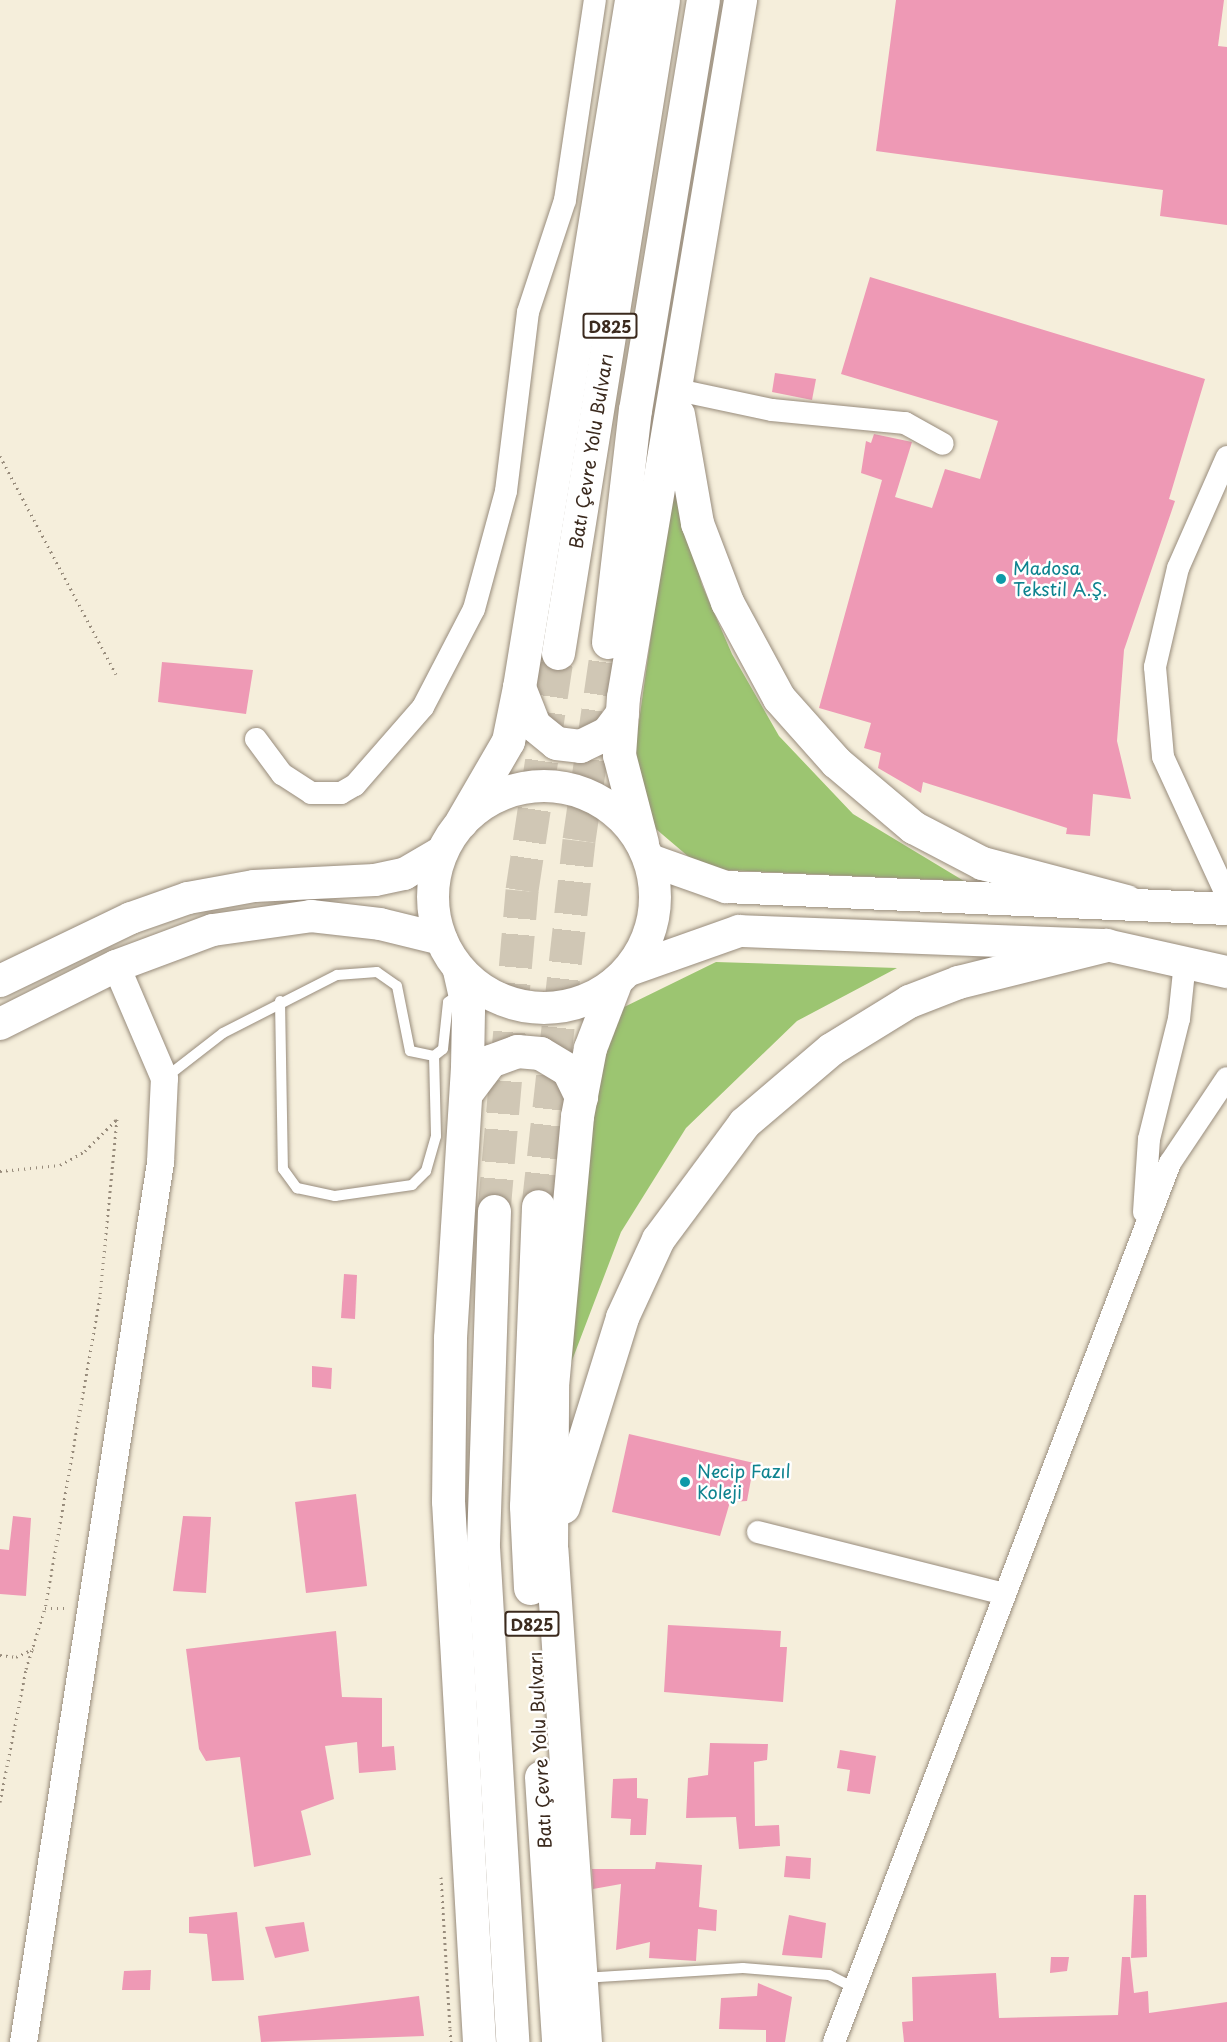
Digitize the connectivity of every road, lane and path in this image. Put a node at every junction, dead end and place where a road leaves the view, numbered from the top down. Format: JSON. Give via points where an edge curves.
{"nodes":[{"id":1,"x":595,"y":0,"type":"edge"},
{"id":2,"x":631,"y":0,"type":"edge"},
{"id":3,"x":663,"y":0,"type":"edge"},
{"id":4,"x":703,"y":0,"type":"edge"},
{"id":5,"x":740,"y":0,"type":"edge"},
{"id":6,"x":673,"y":389,"type":"junction"},
{"id":7,"x":943,"y":444,"type":"dead end"},
{"id":8,"x":0,"y":456,"type":"edge"},
{"id":9,"x":1227,"y":457,"type":"edge"},
{"id":10,"x":608,"y":642,"type":"tunnel mouth"},
{"id":11,"x":558,"y":653,"type":"tunnel mouth"},
{"id":12,"x":116,"y":674,"type":"dead end"},
{"id":13,"x":519,"y":687,"type":"junction"},
{"id":14,"x":622,"y":713,"type":"junction"},
{"id":15,"x":256,"y":739,"type":"dead end"},
{"id":16,"x":461,"y":822,"type":"junction"},
{"id":17,"x":646,"y":851,"type":"junction"},
{"id":18,"x":442,"y":852,"type":"junction"},
{"id":19,"x":1226,"y":894,"type":"edge"},
{"id":20,"x":1126,"y":901,"type":"junction"},
{"id":21,"x":441,"y":939,"type":"junction"},
{"id":22,"x":1106,"y":945,"type":"junction"},
{"id":23,"x":1185,"y":963,"type":"junction"},
{"id":24,"x":116,"y":966,"type":"junction"},
{"id":25,"x":1227,"y":972,"type":"edge"},
{"id":26,"x":622,"y":977,"type":"junction"},
{"id":27,"x":462,"y":980,"type":"junction"},
{"id":28,"x":0,"y":981,"type":"edge"},
{"id":29,"x":280,"y":1001,"type":"junction"},
{"id":30,"x":0,"y":1024,"type":"edge"},
{"id":31,"x":434,"y":1056,"type":"junction"},
{"id":32,"x":164,"y":1078,"type":"junction"},
{"id":33,"x":1227,"y":1078,"type":"edge"},
{"id":34,"x":466,"y":1092,"type":"junction"},
{"id":35,"x":581,"y":1097,"type":"junction"},
{"id":36,"x":0,"y":1170,"type":"edge"},
{"id":37,"x":538,"y":1206,"type":"tunnel mouth"},
{"id":38,"x":494,"y":1211,"type":"tunnel mouth"},
{"id":39,"x":1143,"y":1234,"type":"junction"},
{"id":40,"x":759,"y":1532,"type":"dead end"},
{"id":41,"x":551,"y":1549,"type":"junction"},
{"id":42,"x":1004,"y":1594,"type":"junction"},
{"id":43,"x":45,"y":1608,"type":"junction"},
{"id":44,"x":88,"y":1609,"type":"junction"},
{"id":45,"x":33,"y":1648,"type":"junction"},
{"id":46,"x":0,"y":1655,"type":"edge"},
{"id":47,"x":0,"y":1802,"type":"edge"},
{"id":48,"x":441,"y":1877,"type":"dead end"},
{"id":49,"x":580,"y":1978,"type":"junction"},
{"id":50,"x":854,"y":1988,"type":"junction"},
{"id":51,"x":450,"y":2028,"type":"dead end"},
{"id":52,"x":23,"y":2042,"type":"edge"},
{"id":53,"x":479,"y":2042,"type":"edge"},
{"id":54,"x":512,"y":2042,"type":"edge"},
{"id":55,"x":558,"y":2042,"type":"edge"},
{"id":56,"x":585,"y":2042,"type":"edge"},
{"id":57,"x":834,"y":2042,"type":"edge"}],
"edges":[{"from":1,"to":15,"type":"street","via":[[565,200],[528,312],[506,491],[474,609],[423,707],[355,785],[341,793],[311,793],[282,774]]},
{"from":2,"to":13,"type":"highway"},
{"from":3,"to":11,"type":"highway","name":"Batı Çevre Yolu Bulvarı","number":"D825"},
{"from":4,"to":10,"type":"highway","name":"Batı Çevre Yolu Bulvarı","number":"D825","via":[[635,410]]},
{"from":5,"to":6,"type":"highway"},
{"from":6,"to":7,"type":"street","via":[[772,410],[905,423]]},
{"from":6,"to":14,"type":"highway"},
{"from":6,"to":20,"type":"highway","via":[[697,523],[727,602],[779,698],[836,762],[913,827],[982,863]]},
{"from":8,"to":12,"type":"path"},
{"from":9,"to":19,"type":"street","via":[[1178,568],[1155,667],[1163,757]]},
{"from":13,"to":14,"type":"highway","via":[[534,725],[556,743],[580,746],[607,733]]},
{"from":13,"to":16,"type":"highway","via":[[508,741]]},
{"from":14,"to":17,"type":"highway","via":[[620,755]]},
{"from":16,"to":17,"type":"main road","via":[[488,800],[521,787],[557,785],[591,795],[621,814]]},
{"from":16,"to":18,"type":"main road"},
{"from":17,"to":20,"type":"main road","via":[[726,887]]},
{"from":17,"to":26,"type":"main road","via":[[654,918]]},
{"from":18,"to":21,"type":"main road","via":[[434,881]]},
{"from":18,"to":28,"type":"main road","via":[[404,874],[375,880],[254,886],[188,898],[131,918]]},
{"from":19,"to":20,"type":"main road"},
{"from":21,"to":24,"type":"main road","via":[[380,924],[311,916],[213,930]]},
{"from":21,"to":27,"type":"main road"},
{"from":22,"to":23,"type":"main road"},
{"from":22,"to":26,"type":"main road","via":[[739,931]]},
{"from":22,"to":41,"type":"highway","via":[[958,982],[909,1000],[831,1049],[744,1122],[658,1239],[622,1317]]},
{"from":23,"to":25,"type":"main road"},
{"from":23,"to":39,"type":"street","via":[[1179,1019],[1149,1139]]},
{"from":24,"to":30,"type":"main road"},
{"from":24,"to":32,"type":"street"},
{"from":26,"to":27,"type":"main road","via":[[586,1001],[552,1009],[507,1001]]},
{"from":26,"to":35,"type":"highway","via":[[590,1048]]},
{"from":27,"to":31,"type":"lane","via":[[448,1002],[443,1049]]},
{"from":27,"to":34,"type":"highway"},
{"from":29,"to":31,"type":"lane","via":[[337,975],[377,972],[397,986],[410,1051]]},
{"from":29,"to":31,"type":"lane","via":[[283,1169],[297,1188],[335,1196],[412,1185],[426,1171],[436,1136]]},
{"from":29,"to":32,"type":"lane","via":[[223,1033]]},
{"from":32,"to":44,"type":"street","via":[[160,1162]]},
{"from":33,"to":39,"type":"street","via":[[1170,1162]]},
{"from":34,"to":35,"type":"highway","via":[[490,1061],[517,1051],[540,1053],[568,1070]]},
{"from":34,"to":53,"type":"highway","via":[[450,1338],[448,1501]]},
{"from":35,"to":41,"type":"highway","via":[[552,1386]]},
{"from":36,"to":43,"type":"path","via":[[60,1165],[85,1151],[117,1119],[100,1297]]},
{"from":37,"to":55,"type":"highway","name":"Batı Çevre Yolu Bulvarı","number":"D825","via":[[526,1506]]},
{"from":38,"to":54,"type":"highway","number":"D825","via":[[483,1547]]},
{"from":39,"to":42,"type":"street"},
{"from":40,"to":42,"type":"street"},
{"from":41,"to":49,"type":"highway"},
{"from":42,"to":50,"type":"street"},
{"from":43,"to":44,"type":"path"},
{"from":43,"to":45,"type":"path"},
{"from":44,"to":52,"type":"street"},
{"from":45,"to":46,"type":"path","via":[[16,1657]]},
{"from":45,"to":47,"type":"path"},
{"from":48,"to":51,"type":"path"},
{"from":49,"to":50,"type":"lane","via":[[743,1968],[829,1975]]},
{"from":49,"to":56,"type":"highway"},
{"from":50,"to":57,"type":"street"}]}
